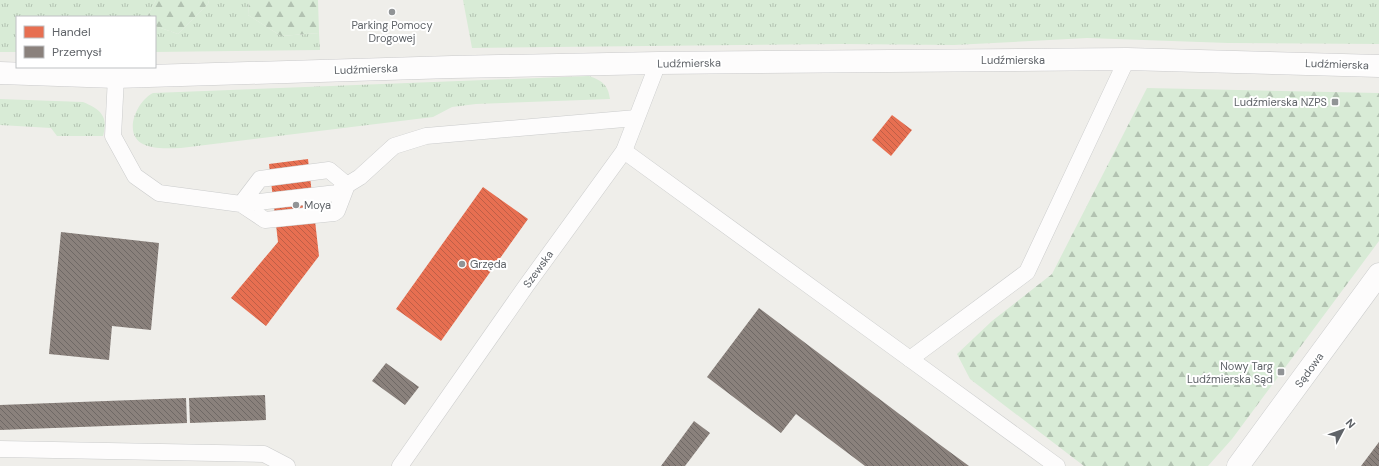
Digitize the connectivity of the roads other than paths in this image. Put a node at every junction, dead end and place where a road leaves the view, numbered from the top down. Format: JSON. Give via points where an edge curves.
{"nodes":[{"id":1,"x":1127,"y":59,"type":"junction"},
{"id":2,"x":658,"y":63,"type":"junction"},
{"id":3,"x":1379,"y":66,"type":"edge"},
{"id":4,"x":0,"y":74,"type":"edge"},
{"id":5,"x":116,"y":77,"type":"junction"},
{"id":6,"x":636,"y":118,"type":"junction"},
{"id":7,"x":624,"y":151,"type":"junction"},
{"id":8,"x":347,"y":185,"type":"junction"},
{"id":9,"x":242,"y":204,"type":"junction"},
{"id":10,"x":1379,"y":274,"type":"edge"},
{"id":11,"x":910,"y":359,"type":"junction"},
{"id":12,"x":0,"y":449,"type":"edge"},
{"id":13,"x":199,"y":459,"type":"edge"},
{"id":14,"x":288,"y":466,"type":"edge"},
{"id":15,"x":400,"y":466,"type":"edge"},
{"id":16,"x":1057,"y":466,"type":"edge"},
{"id":17,"x":1238,"y":466,"type":"edge"}],
"edges":[{"from":1,"to":2,"type":"main road","name":"Ludźmierska"},
{"from":1,"to":3,"type":"main road","name":"Ludźmierska"},
{"from":1,"to":11,"type":"lane","via":[[1027,272]]},
{"from":2,"to":5,"type":"main road","name":"Ludźmierska"},
{"from":2,"to":6,"type":"lane","name":"Szewska"},
{"from":4,"to":5,"type":"main road","name":"Ludźmierska"},
{"from":5,"to":9,"type":"lane","via":[[114,136],[135,176],[159,193]]},
{"from":6,"to":7,"type":"lane","name":"Szewska"},
{"from":6,"to":8,"type":"lane","via":[[426,136],[394,146],[360,177]]},
{"from":7,"to":11,"type":"lane"},
{"from":7,"to":15,"type":"lane","name":"Szewska"},
{"from":8,"to":9,"type":"lane","via":[[329,170],[260,179]]},
{"from":8,"to":9,"type":"lane","via":[[334,213],[265,220]]},
{"from":10,"to":17,"type":"main road","name":"Sądowa"},
{"from":11,"to":16,"type":"lane"},
{"from":12,"to":13,"type":"lane"},
{"from":13,"to":14,"type":"lane","via":[[264,454]]}]}
